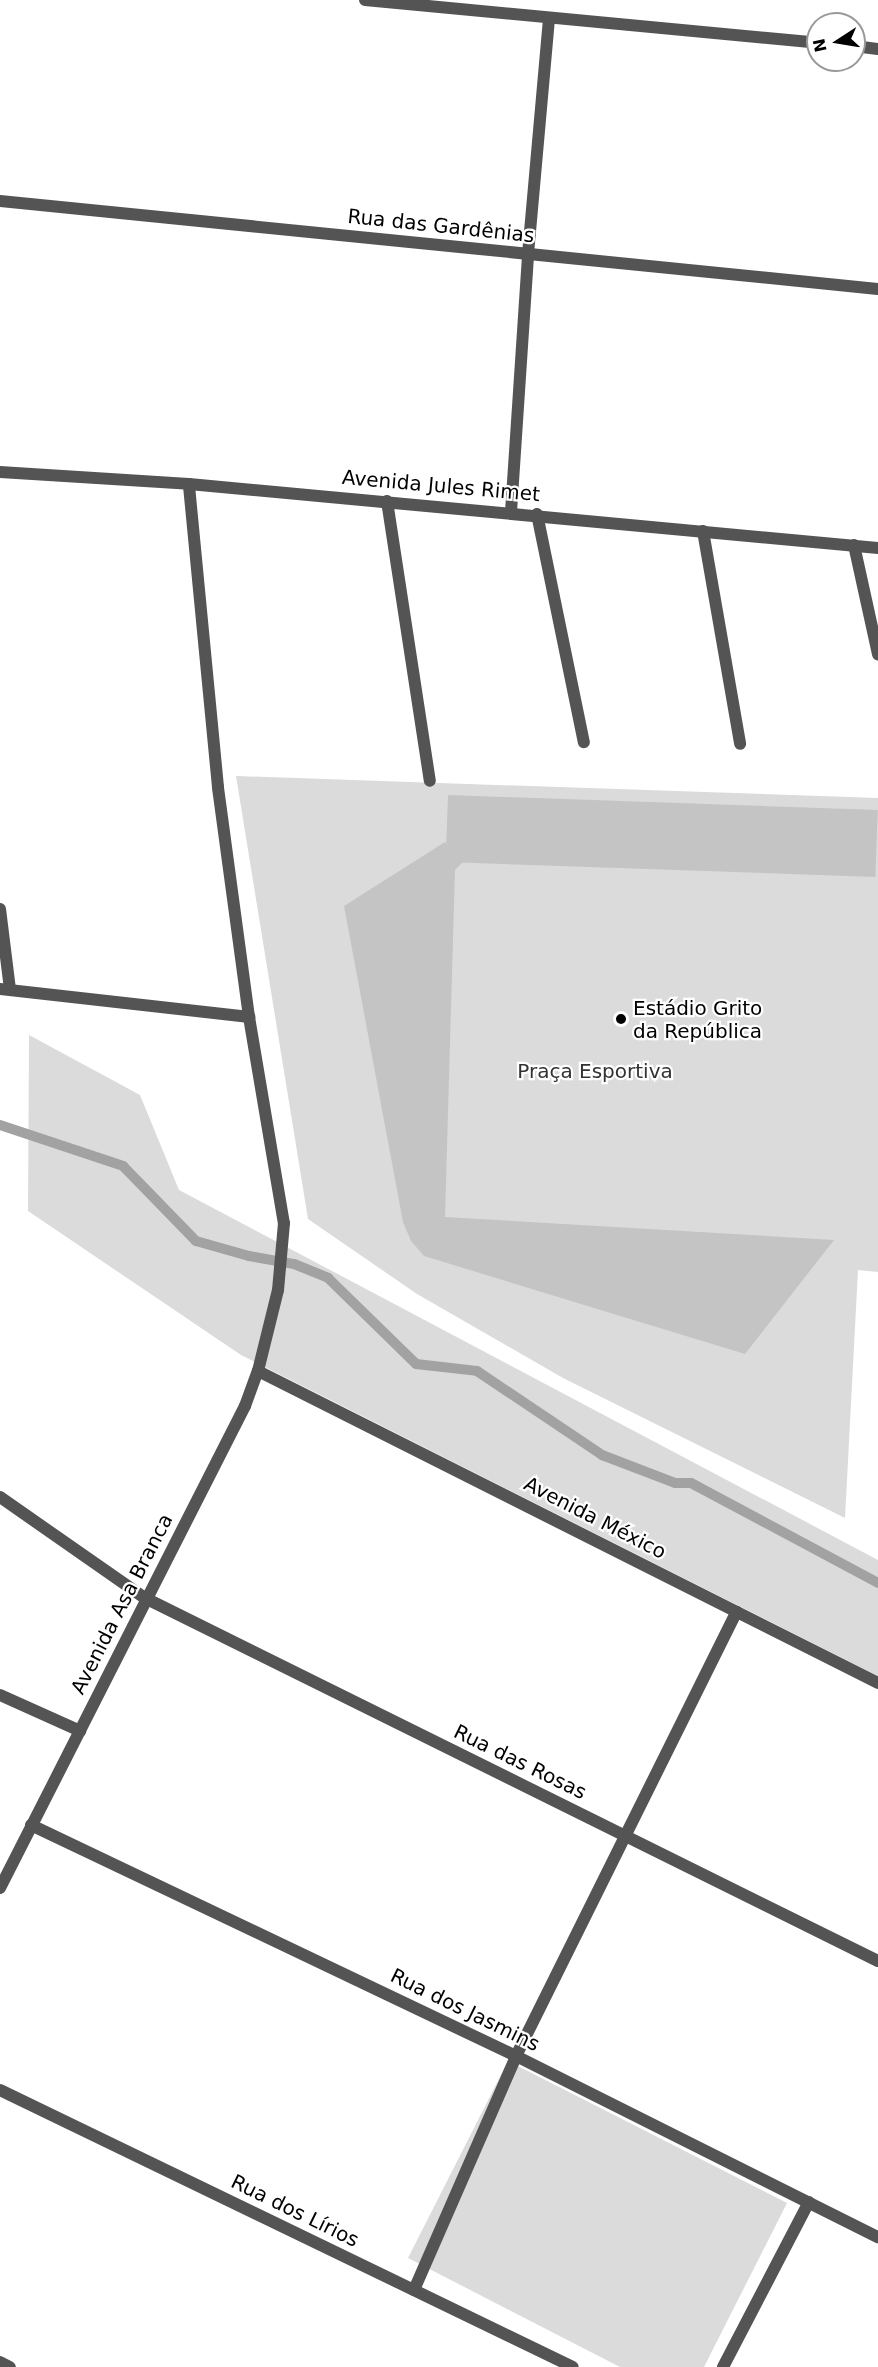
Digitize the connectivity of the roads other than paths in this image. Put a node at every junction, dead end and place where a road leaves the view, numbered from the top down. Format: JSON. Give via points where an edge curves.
{"nodes":[{"id":1,"x":365,"y":0,"type":"edge"},
{"id":2,"x":549,"y":20,"type":"junction"},
{"id":3,"x":806,"y":42,"type":"edge"},
{"id":4,"x":0,"y":201,"type":"edge"},
{"id":5,"x":528,"y":254,"type":"junction"},
{"id":6,"x":878,"y":289,"type":"edge"},
{"id":7,"x":0,"y":472,"type":"edge"},
{"id":8,"x":189,"y":484,"type":"junction"},
{"id":9,"x":387,"y":501,"type":"junction"},
{"id":10,"x":511,"y":512,"type":"junction"},
{"id":11,"x":537,"y":514,"type":"junction"},
{"id":12,"x":704,"y":531,"type":"junction"},
{"id":13,"x":854,"y":545,"type":"junction"},
{"id":14,"x":878,"y":548,"type":"edge"},
{"id":15,"x":878,"y":654,"type":"edge"},
{"id":16,"x":584,"y":742,"type":"dead end"},
{"id":17,"x":740,"y":744,"type":"dead end"},
{"id":18,"x":430,"y":781,"type":"dead end"},
{"id":19,"x":0,"y":909,"type":"edge"},
{"id":20,"x":5,"y":989,"type":"edge"},
{"id":21,"x":249,"y":1017,"type":"junction"},
{"id":22,"x":258,"y":1371,"type":"junction"},
{"id":23,"x":0,"y":1497,"type":"edge"},
{"id":24,"x":145,"y":1598,"type":"junction"},
{"id":25,"x":736,"y":1612,"type":"junction"},
{"id":26,"x":878,"y":1683,"type":"edge"},
{"id":27,"x":0,"y":1695,"type":"edge"},
{"id":28,"x":80,"y":1731,"type":"junction"},
{"id":29,"x":31,"y":1825,"type":"junction"},
{"id":30,"x":623,"y":1834,"type":"junction"},
{"id":31,"x":0,"y":1888,"type":"edge"},
{"id":32,"x":878,"y":1961,"type":"edge"},
{"id":33,"x":516,"y":2056,"type":"junction"},
{"id":34,"x":0,"y":2090,"type":"edge"},
{"id":35,"x":809,"y":2202,"type":"junction"},
{"id":36,"x":878,"y":2237,"type":"edge"},
{"id":37,"x":414,"y":2290,"type":"junction"},
{"id":38,"x":0,"y":2362,"type":"edge"},
{"id":39,"x":10,"y":2367,"type":"edge"},
{"id":40,"x":573,"y":2367,"type":"edge"},
{"id":41,"x":723,"y":2367,"type":"edge"}],
"edges":[{"from":1,"to":2,"type":"street"},
{"from":2,"to":3,"type":"street"},
{"from":2,"to":5,"type":"street"},
{"from":4,"to":5,"type":"street","name":"Rua das Gardênias"},
{"from":5,"to":6,"type":"street","name":"Rua das Gardênias"},
{"from":5,"to":10,"type":"street"},
{"from":7,"to":8,"type":"street","name":"Avenida Jules Rimet"},
{"from":8,"to":9,"type":"street","name":"Avenida Jules Rimet"},
{"from":8,"to":21,"type":"street","name":"Avenida Asa Branca","via":[[218,787]]},
{"from":9,"to":10,"type":"street","name":"Avenida Jules Rimet"},
{"from":9,"to":18,"type":"street"},
{"from":10,"to":11,"type":"street","name":"Avenida Jules Rimet"},
{"from":11,"to":12,"type":"street","name":"Avenida Jules Rimet"},
{"from":11,"to":16,"type":"street"},
{"from":12,"to":13,"type":"street","name":"Avenida Jules Rimet"},
{"from":12,"to":17,"type":"street"},
{"from":13,"to":14,"type":"street","name":"Avenida Jules Rimet"},
{"from":13,"to":15,"type":"street"},
{"from":19,"to":20,"type":"street"},
{"from":20,"to":21,"type":"street"},
{"from":21,"to":22,"type":"street","name":"Avenida Asa Branca","via":[[284,1223],[278,1290]]},
{"from":22,"to":24,"type":"street","name":"Avenida Asa Branca","via":[[245,1406]]},
{"from":22,"to":25,"type":"street","name":"Avenida México"},
{"from":23,"to":24,"type":"street","name":"Rua das Rosas"},
{"from":24,"to":28,"type":"street","name":"Avenida Asa Branca"},
{"from":24,"to":30,"type":"street","name":"Rua das Rosas"},
{"from":25,"to":26,"type":"street","name":"Avenida México"},
{"from":25,"to":30,"type":"street"},
{"from":27,"to":28,"type":"street"},
{"from":28,"to":29,"type":"street","name":"Avenida Asa Branca"},
{"from":29,"to":31,"type":"street","name":"Avenida Asa Branca"},
{"from":29,"to":33,"type":"street","name":"Rua dos Jasmins"},
{"from":30,"to":32,"type":"street","name":"Rua das Rosas"},
{"from":30,"to":33,"type":"street"},
{"from":33,"to":35,"type":"street","name":"Rua dos Jasmins"},
{"from":33,"to":37,"type":"street"},
{"from":34,"to":37,"type":"street","name":"Rua dos Lírios"},
{"from":35,"to":36,"type":"street","name":"Rua dos Jasmins"},
{"from":35,"to":41,"type":"street"},
{"from":37,"to":40,"type":"street","name":"Rua dos Lírios"},
{"from":38,"to":39,"type":"street"}]}
